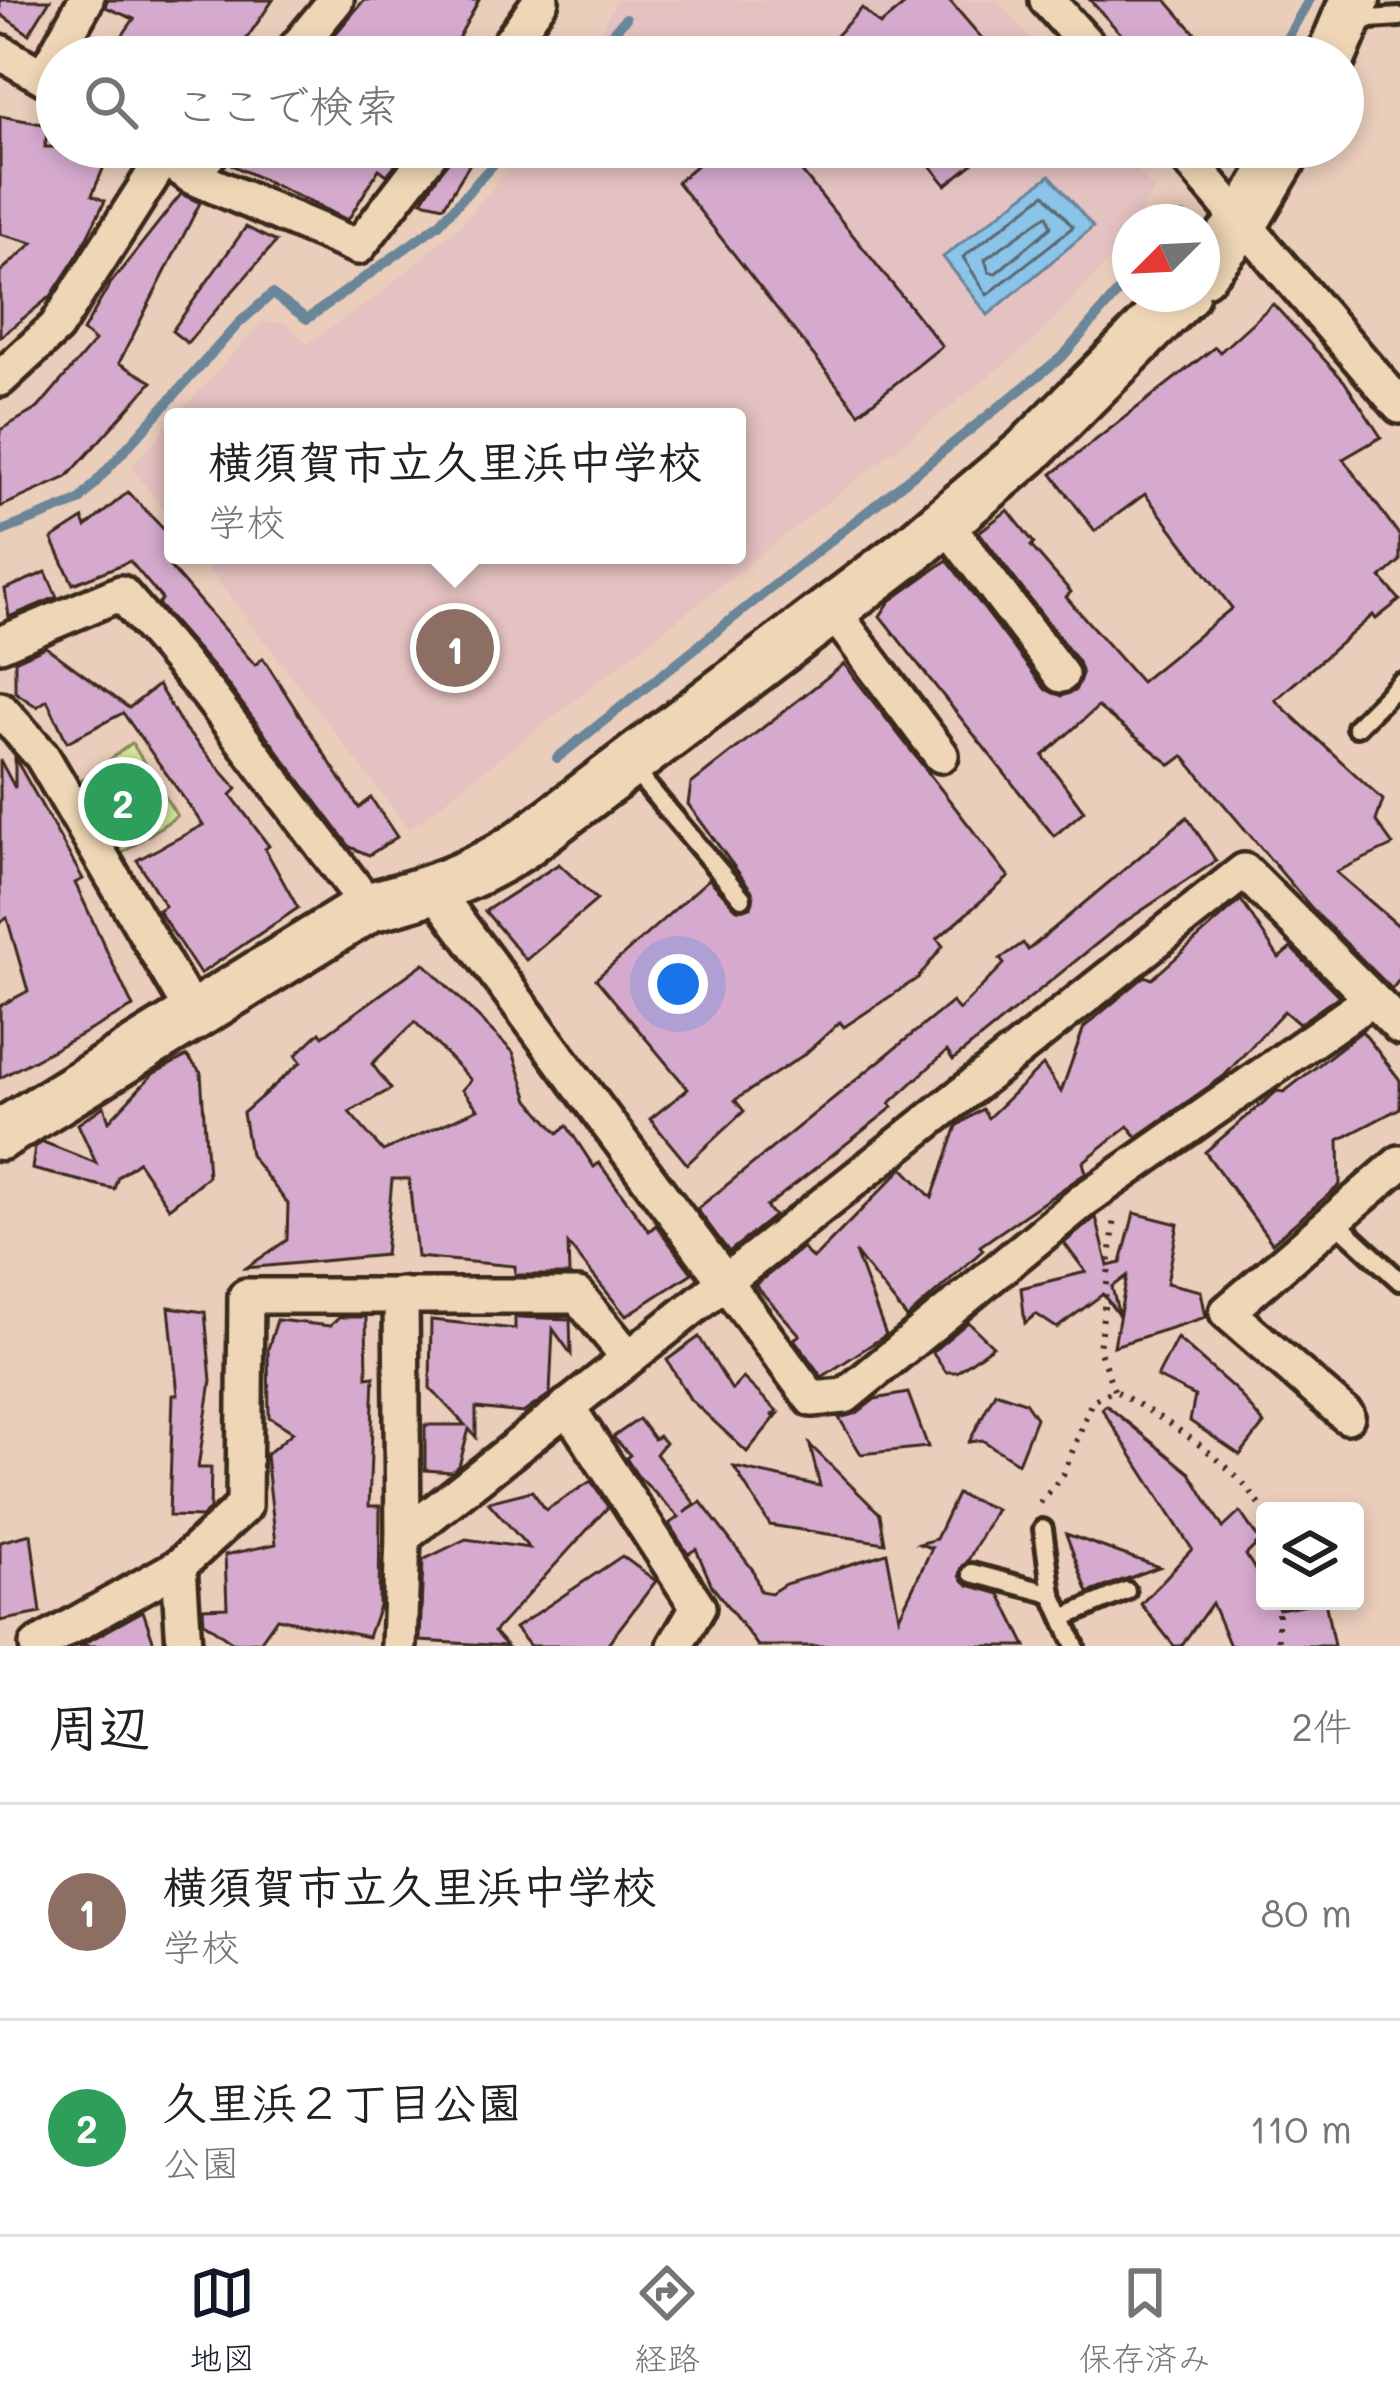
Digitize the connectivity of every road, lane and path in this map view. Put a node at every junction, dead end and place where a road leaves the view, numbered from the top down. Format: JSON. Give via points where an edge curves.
{"nodes":[{"id":1,"x":86,"y":0,"type":"edge"},
{"id":2,"x":336,"y":0,"type":"edge"},
{"id":3,"x":541,"y":0,"type":"edge"},
{"id":4,"x":1047,"y":0,"type":"edge"},
{"id":5,"x":1400,"y":17,"type":"edge"},
{"id":6,"x":1344,"y":26,"type":"edge"},
{"id":7,"x":70,"y":36,"type":"edge"},
{"id":8,"x":306,"y":36,"type":"edge"},
{"id":9,"x":515,"y":36,"type":"edge"},
{"id":10,"x":1079,"y":36,"type":"edge"},
{"id":11,"x":0,"y":52,"type":"edge"},
{"id":12,"x":36,"y":72,"type":"edge"},
{"id":13,"x":164,"y":168,"type":"edge"},
{"id":14,"x":186,"y":168,"type":"edge"},
{"id":15,"x":419,"y":168,"type":"edge"},
{"id":16,"x":1197,"y":168,"type":"edge"},
{"id":17,"x":1276,"y":168,"type":"edge"},
{"id":18,"x":1244,"y":221,"type":"junction"},
{"id":19,"x":1220,"y":250,"type":"edge"},
{"id":20,"x":1166,"y":312,"type":"edge"},
{"id":21,"x":0,"y":379,"type":"edge"},
{"id":22,"x":1400,"y":406,"type":"edge"},
{"id":23,"x":945,"y":522,"type":"junction"},
{"id":24,"x":832,"y":610,"type":"junction"},
{"id":25,"x":0,"y":644,"type":"edge"},
{"id":26,"x":1060,"y":675,"type":"dead end"},
{"id":27,"x":1400,"y":683,"type":"edge"},
{"id":28,"x":0,"y":709,"type":"edge"},
{"id":29,"x":1356,"y":727,"type":"dead end"},
{"id":30,"x":941,"y":754,"type":"dead end"},
{"id":31,"x":628,"y":764,"type":"junction"},
{"id":32,"x":435,"y":891,"type":"junction"},
{"id":33,"x":742,"y":898,"type":"dead end"},
{"id":34,"x":369,"y":907,"type":"junction"},
{"id":35,"x":1370,"y":1000,"type":"junction"},
{"id":36,"x":192,"y":1012,"type":"junction"},
{"id":37,"x":1400,"y":1028,"type":"edge"},
{"id":38,"x":0,"y":1135,"type":"edge"},
{"id":39,"x":1400,"y":1162,"type":"edge"},
{"id":40,"x":1120,"y":1175,"type":"junction"},
{"id":41,"x":1334,"y":1220,"type":"junction"},
{"id":42,"x":722,"y":1280,"type":"junction"},
{"id":43,"x":1400,"y":1281,"type":"edge"},
{"id":44,"x":401,"y":1295,"type":"junction"},
{"id":45,"x":628,"y":1357,"type":"junction"},
{"id":46,"x":1114,"y":1390,"type":"junction"},
{"id":47,"x":567,"y":1406,"type":"junction"},
{"id":48,"x":1347,"y":1416,"type":"dead end"},
{"id":49,"x":1258,"y":1502,"type":"edge"},
{"id":50,"x":1043,"y":1529,"type":"joint"},
{"id":51,"x":403,"y":1538,"type":"junction"},
{"id":52,"x":179,"y":1566,"type":"junction"},
{"id":53,"x":972,"y":1573,"type":"dead end"},
{"id":54,"x":1126,"y":1591,"type":"dead end"},
{"id":55,"x":1052,"y":1594,"type":"junction"},
{"id":56,"x":1277,"y":1610,"type":"edge"},
{"id":57,"x":1065,"y":1617,"type":"junction"},
{"id":58,"x":38,"y":1646,"type":"edge"},
{"id":59,"x":184,"y":1646,"type":"edge"},
{"id":60,"x":398,"y":1646,"type":"edge"},
{"id":61,"x":675,"y":1646,"type":"edge"},
{"id":62,"x":1075,"y":1646,"type":"edge"},
{"id":63,"x":1278,"y":1646,"type":"edge"}],
"edges":[{"from":1,"to":7,"type":"street"},
{"from":2,"to":8,"type":"street"},
{"from":3,"to":9,"type":"street"},
{"from":4,"to":10,"type":"street"},
{"from":5,"to":6,"type":"lane"},
{"from":11,"to":12,"type":"street"},
{"from":13,"to":21,"type":"street","via":[[56,327]]},
{"from":14,"to":15,"type":"street","via":[[358,247]]},
{"from":16,"to":18,"type":"street"},
{"from":17,"to":18,"type":"street"},
{"from":18,"to":19,"type":"street"},
{"from":18,"to":22,"type":"street"},
{"from":20,"to":23,"type":"street"},
{"from":23,"to":24,"type":"street"},
{"from":23,"to":26,"type":"street"},
{"from":24,"to":30,"type":"street"},
{"from":24,"to":31,"type":"street"},
{"from":25,"to":34,"type":"street","via":[[121,592]]},
{"from":27,"to":29,"type":"lane"},
{"from":28,"to":36,"type":"street","via":[[42,757]]},
{"from":31,"to":32,"type":"street","via":[[484,869]]},
{"from":31,"to":33,"type":"lane"},
{"from":32,"to":34,"type":"street"},
{"from":32,"to":42,"type":"street"},
{"from":34,"to":36,"type":"street"},
{"from":35,"to":37,"type":"street"},
{"from":35,"to":40,"type":"street"},
{"from":35,"to":42,"type":"street","via":[[1244,871]]},
{"from":36,"to":38,"type":"street"},
{"from":39,"to":41,"type":"street"},
{"from":40,"to":42,"type":"street","via":[[845,1396],[812,1399]]},
{"from":40,"to":46,"type":"path","via":[[1099,1349]]},
{"from":41,"to":43,"type":"lane"},
{"from":41,"to":48,"type":"street","via":[[1227,1312]]},
{"from":42,"to":45,"type":"street"},
{"from":44,"to":45,"type":"street","via":[[578,1296]]},
{"from":44,"to":51,"type":"street"},
{"from":44,"to":52,"type":"street","via":[[246,1295],[244,1506]]},
{"from":45,"to":47,"type":"street"},
{"from":46,"to":49,"type":"path","via":[[1168,1423]]},
{"from":46,"to":50,"type":"path","via":[[1092,1401],[1063,1475],[1039,1504]]},
{"from":47,"to":51,"type":"street"},
{"from":47,"to":61,"type":"street","via":[[698,1607]]},
{"from":50,"to":55,"type":"lane"},
{"from":51,"to":60,"type":"street"},
{"from":52,"to":58,"type":"street"},
{"from":52,"to":59,"type":"street"},
{"from":53,"to":55,"type":"lane"},
{"from":54,"to":57,"type":"lane"},
{"from":55,"to":57,"type":"lane"},
{"from":56,"to":63,"type":"path"},
{"from":57,"to":62,"type":"lane"}]}
